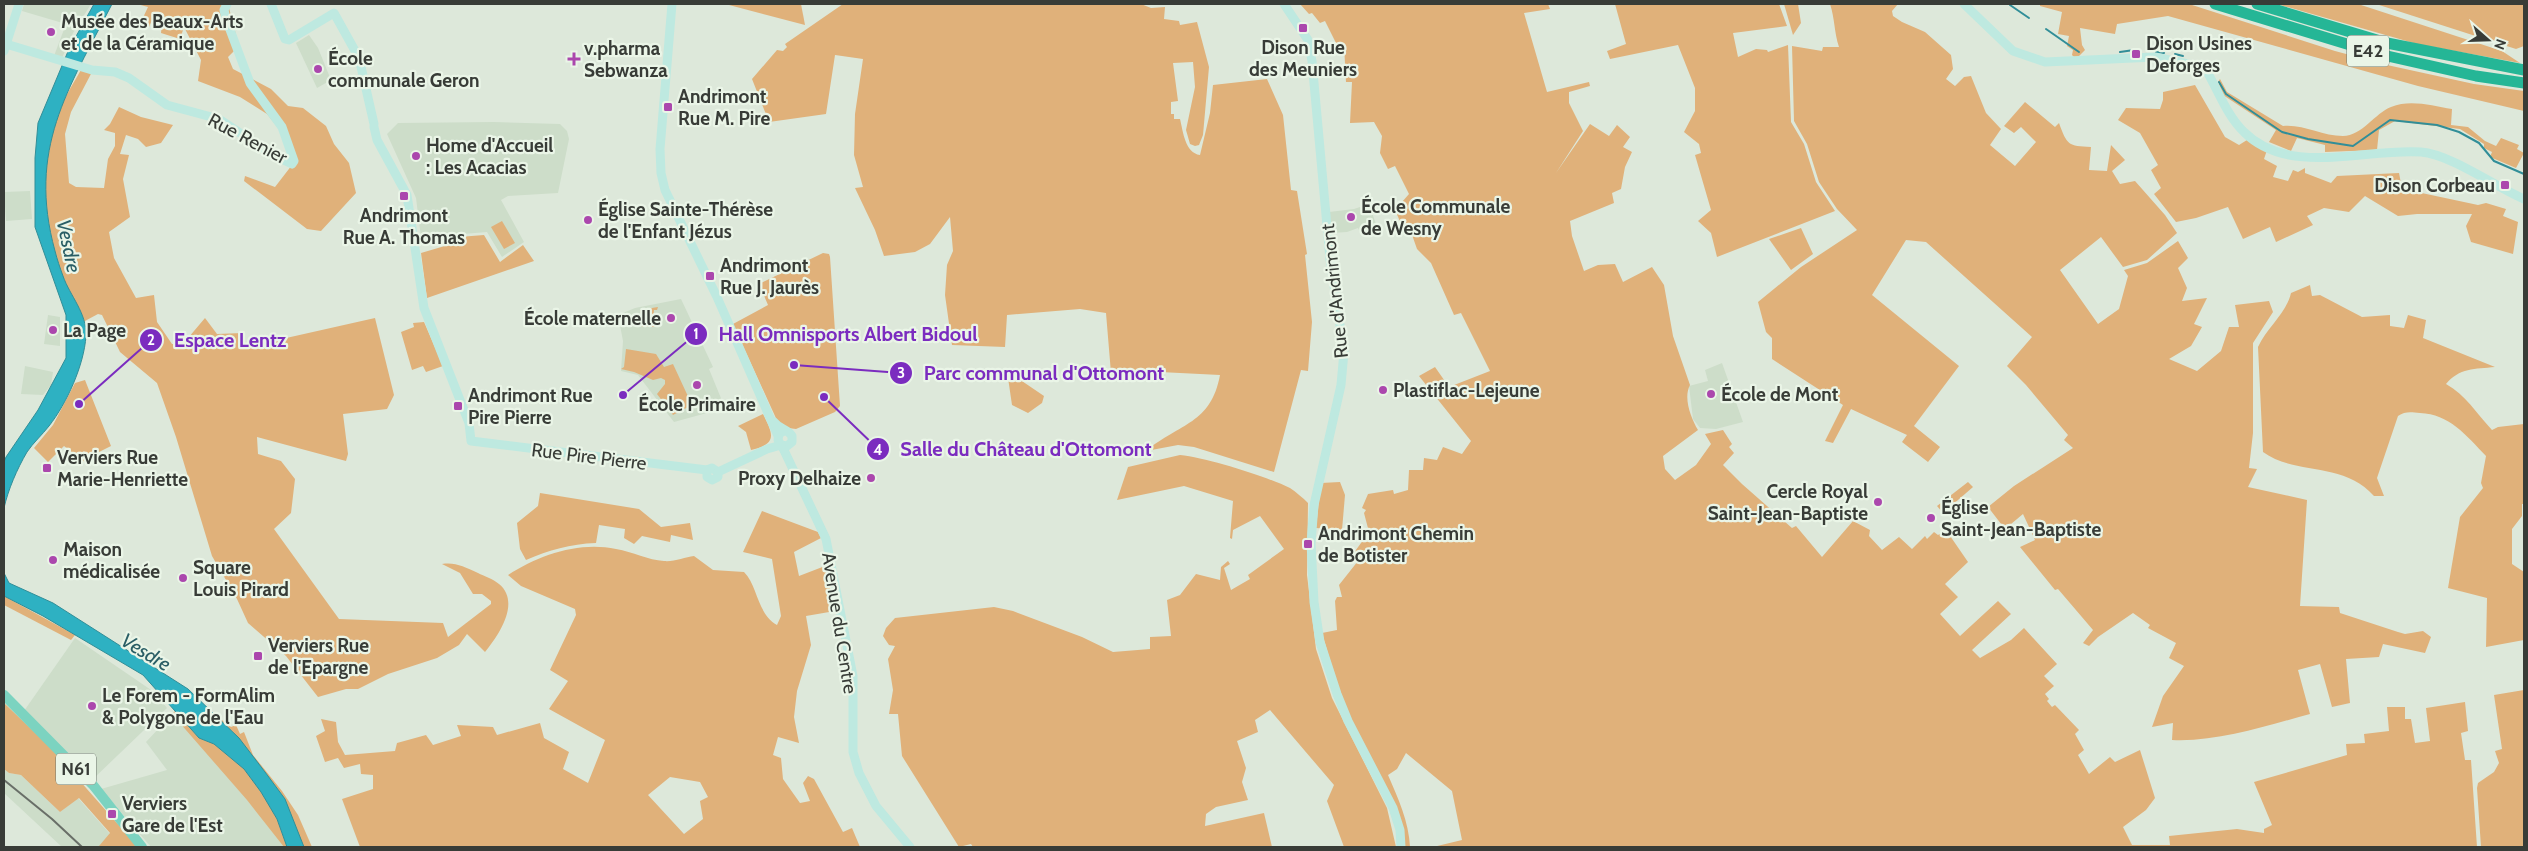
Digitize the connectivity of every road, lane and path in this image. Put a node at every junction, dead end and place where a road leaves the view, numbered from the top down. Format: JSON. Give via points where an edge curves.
{"nodes":[{"id":1,"x":19,"y":4,"type":"edge"},
{"id":2,"x":227,"y":4,"type":"edge"},
{"id":3,"x":271,"y":4,"type":"edge"},
{"id":4,"x":672,"y":4,"type":"edge"},
{"id":5,"x":1284,"y":4,"type":"edge"},
{"id":6,"x":1964,"y":4,"type":"edge"},
{"id":7,"x":2215,"y":4,"type":"edge"},
{"id":8,"x":2257,"y":4,"type":"edge"},
{"id":9,"x":5,"y":47,"type":"edge"},
{"id":10,"x":2523,"y":70,"type":"edge"},
{"id":11,"x":2524,"y":83,"type":"edge"},
{"id":12,"x":2524,"y":199,"type":"edge"},
{"id":13,"x":782,"y":440,"type":"junction"},
{"id":14,"x":4,"y":695,"type":"edge"},
{"id":15,"x":142,"y":847,"type":"edge"},
{"id":16,"x":910,"y":847,"type":"edge"},
{"id":17,"x":1400,"y":847,"type":"edge"}],
"edges":[{"from":1,"to":9,"type":"street"},
{"from":2,"to":9,"type":"street","name":"Rue Renier","via":[[224,10],[226,19],[250,83],[282,127],[294,163],[273,155],[219,119],[167,105],[115,72],[92,70]]},
{"from":3,"to":13,"type":"street","name":"Rue Pire Pierre","via":[[285,39],[289,40],[334,13],[359,58],[377,140],[407,195],[424,308],[469,423],[471,441],[707,470],[706,477],[712,480],[718,477],[718,472]]},
{"from":4,"to":13,"type":"street","name":"Avenue du Centre","via":[[660,149],[665,190]]},
{"from":5,"to":17,"type":"street","name":"Rue d'Andrimont","via":[[1308,40],[1312,61],[1329,252],[1344,352],[1341,385],[1314,505],[1312,580],[1320,642],[1348,721],[1393,808],[1400,830]]},
{"from":6,"to":12,"type":"street","via":[[2013,51],[2036,59],[2055,63],[2135,57],[2190,63],[2206,70],[2243,132],[2282,153],[2319,158],[2421,152],[2448,161]]},
{"from":7,"to":11,"type":"highway","number":"E42","via":[[2383,55]]},
{"from":8,"to":10,"type":"highway","number":"E42","via":[[2388,43]]},
{"from":13,"to":16,"type":"street","name":"Avenue du Centre","via":[[824,532],[853,676],[853,752],[859,774],[876,806]]},
{"from":14,"to":15,"type":"main road","number":"N61","via":[[93,785]]}]}
